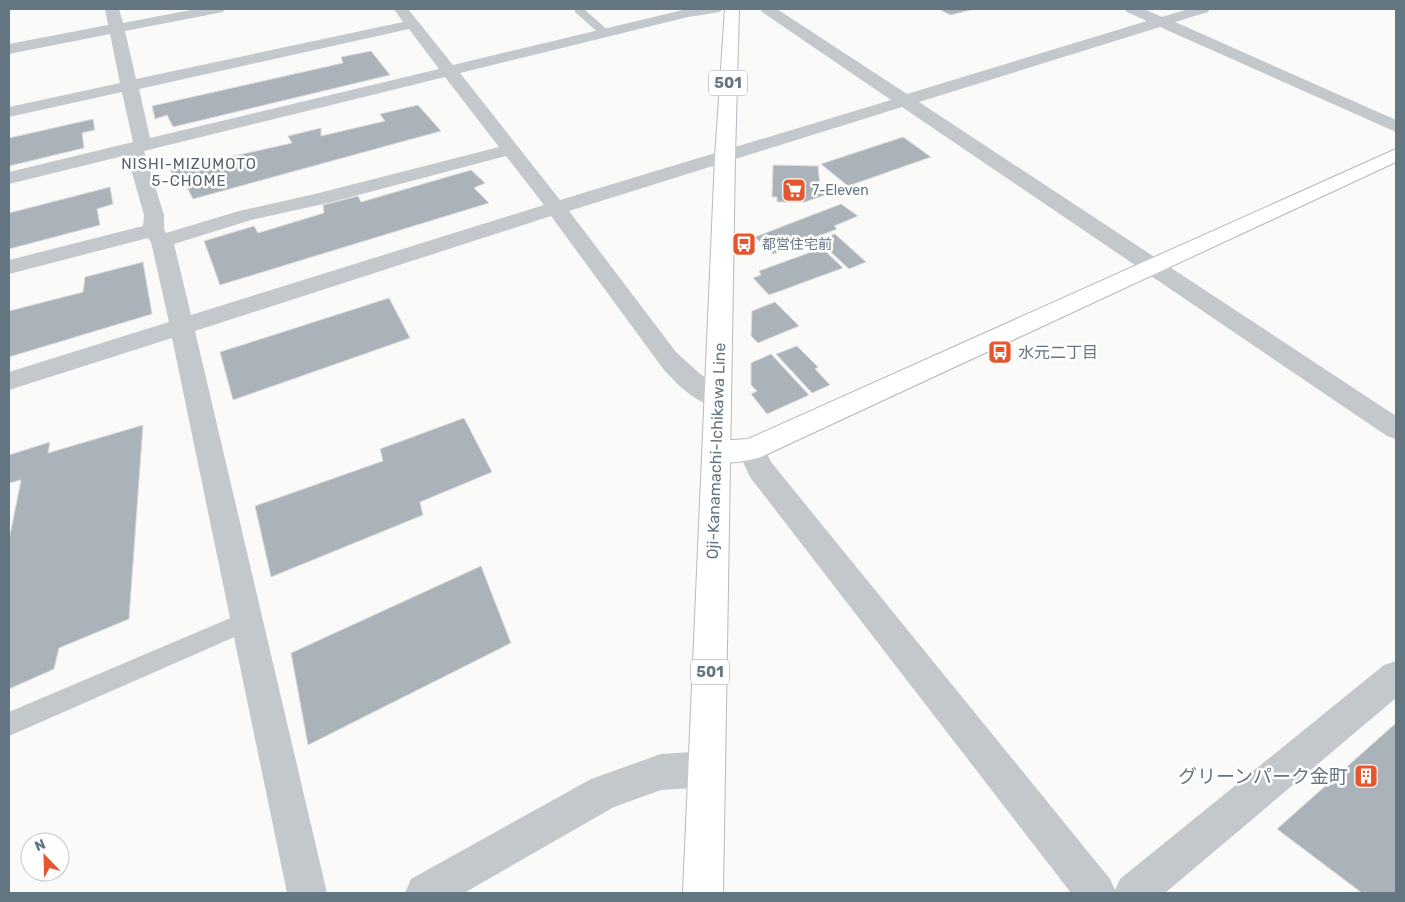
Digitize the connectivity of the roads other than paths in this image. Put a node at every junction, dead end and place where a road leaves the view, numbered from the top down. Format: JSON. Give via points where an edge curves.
{"nodes":[{"id":1,"x":112,"y":9,"type":"edge"},
{"id":2,"x":218,"y":9,"type":"edge"},
{"id":3,"x":715,"y":9,"type":"edge"},
{"id":4,"x":732,"y":9,"type":"edge"},
{"id":5,"x":767,"y":9,"type":"edge"},
{"id":6,"x":1132,"y":9,"type":"edge"},
{"id":7,"x":1203,"y":9,"type":"edge"},
{"id":8,"x":579,"y":10,"type":"edge"},
{"id":9,"x":685,"y":11,"type":"edge"},
{"id":10,"x":407,"y":16,"type":"edge"},
{"id":11,"x":1161,"y":22,"type":"junction"},
{"id":12,"x":117,"y":28,"type":"junction"},
{"id":13,"x":606,"y":34,"type":"junction"},
{"id":14,"x":9,"y":49,"type":"edge"},
{"id":15,"x":450,"y":72,"type":"junction"},
{"id":16,"x":130,"y":85,"type":"junction"},
{"id":17,"x":906,"y":101,"type":"junction"},
{"id":18,"x":9,"y":112,"type":"edge"},
{"id":19,"x":1396,"y":127,"type":"edge"},
{"id":20,"x":139,"y":147,"type":"junction"},
{"id":21,"x":511,"y":149,"type":"junction"},
{"id":22,"x":1396,"y":155,"type":"edge"},
{"id":23,"x":724,"y":157,"type":"junction"},
{"id":24,"x":9,"y":178,"type":"edge"},
{"id":25,"x":556,"y":208,"type":"junction"},
{"id":26,"x":157,"y":235,"type":"junction"},
{"id":27,"x":1152,"y":265,"type":"junction"},
{"id":28,"x":9,"y":267,"type":"edge"},
{"id":29,"x":182,"y":327,"type":"junction"},
{"id":30,"x":9,"y":381,"type":"edge"},
{"id":31,"x":718,"y":398,"type":"junction"},
{"id":32,"x":1396,"y":428,"type":"edge"},
{"id":33,"x":751,"y":449,"type":"junction"},
{"id":34,"x":716,"y":452,"type":"junction"},
{"id":35,"x":247,"y":621,"type":"junction"},
{"id":36,"x":1396,"y":677,"type":"edge"},
{"id":37,"x":9,"y":724,"type":"edge"},
{"id":38,"x":707,"y":769,"type":"junction"},
{"id":39,"x":307,"y":893,"type":"edge"},
{"id":40,"x":426,"y":893,"type":"edge"},
{"id":41,"x":703,"y":893,"type":"edge"},
{"id":42,"x":1096,"y":893,"type":"edge"},
{"id":43,"x":1134,"y":893,"type":"edge"}],
"edges":[{"from":1,"to":12,"type":"street"},
{"from":2,"to":12,"type":"street"},
{"from":3,"to":9,"type":"street"},
{"from":4,"to":23,"type":"main road","name":"Oji-Kanamachi-Ichikawa Line","number":"501"},
{"from":5,"to":17,"type":"street"},
{"from":6,"to":11,"type":"street"},
{"from":7,"to":11,"type":"street"},
{"from":8,"to":13,"type":"lane"},
{"from":9,"to":13,"type":"street"},
{"from":10,"to":15,"type":"street"},
{"from":10,"to":16,"type":"street"},
{"from":11,"to":17,"type":"street"},
{"from":11,"to":19,"type":"street"},
{"from":12,"to":14,"type":"street"},
{"from":12,"to":16,"type":"street"},
{"from":13,"to":15,"type":"street"},
{"from":15,"to":20,"type":"street"},
{"from":15,"to":21,"type":"street"},
{"from":16,"to":18,"type":"street"},
{"from":16,"to":20,"type":"street"},
{"from":17,"to":23,"type":"street"},
{"from":17,"to":27,"type":"street"},
{"from":20,"to":24,"type":"street"},
{"from":20,"to":26,"type":"street"},
{"from":21,"to":25,"type":"street"},
{"from":21,"to":26,"type":"street","via":[[321,200]]},
{"from":22,"to":27,"type":"main road"},
{"from":23,"to":25,"type":"street"},
{"from":23,"to":31,"type":"main road","name":"Oji-Kanamachi-Ichikawa Line","number":"501"},
{"from":25,"to":29,"type":"street"},
{"from":25,"to":31,"type":"street","via":[[667,358],[698,388]]},
{"from":26,"to":28,"type":"street"},
{"from":26,"to":29,"type":"street"},
{"from":27,"to":32,"type":"street"},
{"from":27,"to":33,"type":"main road"},
{"from":29,"to":30,"type":"street"},
{"from":29,"to":35,"type":"street"},
{"from":31,"to":34,"type":"main road","name":"Oji-Kanamachi-Ichikawa Line","number":"501"},
{"from":33,"to":34,"type":"main road"},
{"from":33,"to":42,"type":"street","via":[[760,469]]},
{"from":34,"to":38,"type":"main road","name":"Oji-Kanamachi-Ichikawa Line","number":"501"},
{"from":35,"to":37,"type":"lane"},
{"from":35,"to":39,"type":"street"},
{"from":36,"to":43,"type":"street"},
{"from":38,"to":40,"type":"street","via":[[661,772],[604,792]]},
{"from":38,"to":41,"type":"main road","name":"Oji-Kanamachi-Ichikawa Line","number":"501"}]}
